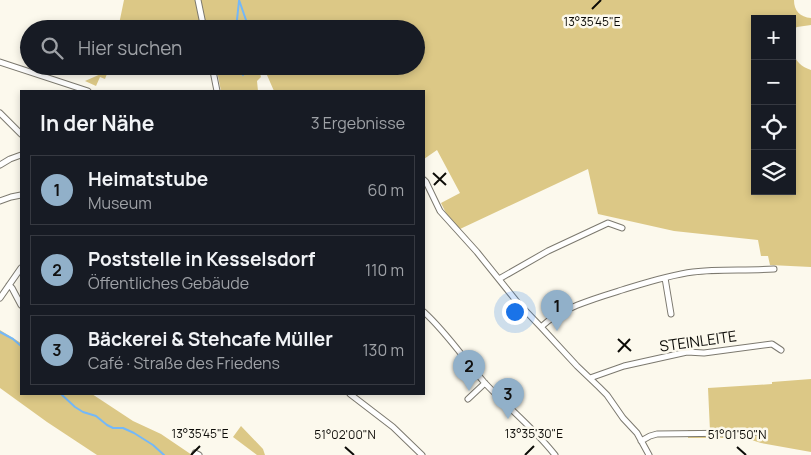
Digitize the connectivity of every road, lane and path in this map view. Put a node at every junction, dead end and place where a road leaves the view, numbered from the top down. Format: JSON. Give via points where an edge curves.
{"nodes":[{"id":1,"x":198,"y":0,"type":"edge"},
{"id":2,"x":202,"y":20,"type":"edge"},
{"id":3,"x":0,"y":62,"type":"edge"},
{"id":4,"x":20,"y":69,"type":"edge"},
{"id":5,"x":39,"y":75,"type":"edge"},
{"id":6,"x":214,"y":75,"type":"edge"},
{"id":7,"x":85,"y":90,"type":"edge"},
{"id":8,"x":217,"y":90,"type":"edge"},
{"id":9,"x":0,"y":113,"type":"edge"},
{"id":10,"x":20,"y":133,"type":"edge"},
{"id":11,"x":20,"y":155,"type":"edge"},
{"id":12,"x":0,"y":165,"type":"edge"},
{"id":13,"x":425,"y":181,"type":"edge"},
{"id":14,"x":20,"y":195,"type":"edge"},
{"id":15,"x":0,"y":201,"type":"edge"},
{"id":16,"x":622,"y":228,"type":"dead end"},
{"id":17,"x":20,"y":269,"type":"edge"},
{"id":18,"x":774,"y":269,"type":"dead end"},
{"id":19,"x":665,"y":278,"type":"junction"},
{"id":20,"x":499,"y":279,"type":"junction"},
{"id":21,"x":9,"y":285,"type":"junction"},
{"id":22,"x":0,"y":298,"type":"edge"},
{"id":23,"x":20,"y":303,"type":"edge"},
{"id":24,"x":425,"y":313,"type":"edge"},
{"id":25,"x":671,"y":314,"type":"dead end"},
{"id":26,"x":541,"y":327,"type":"junction"},
{"id":27,"x":781,"y":350,"type":"dead end"},
{"id":28,"x":590,"y":378,"type":"junction"},
{"id":29,"x":485,"y":383,"type":"junction"},
{"id":30,"x":351,"y":395,"type":"edge"},
{"id":31,"x":468,"y":399,"type":"dead end"},
{"id":32,"x":760,"y":432,"type":"dead end"},
{"id":33,"x":641,"y":441,"type":"junction"},
{"id":34,"x":420,"y":454,"type":"edge"},
{"id":35,"x":555,"y":455,"type":"edge"},
{"id":36,"x":649,"y":455,"type":"edge"}],
"edges":[{"from":1,"to":2,"type":"street"},
{"from":3,"to":4,"type":"street"},
{"from":5,"to":7,"type":"street"},
{"from":6,"to":8,"type":"street"},
{"from":9,"to":10,"type":"street"},
{"from":11,"to":12,"type":"street"},
{"from":13,"to":20,"type":"street","via":[[440,211]]},
{"from":14,"to":15,"type":"street"},
{"from":16,"to":20,"type":"street","via":[[608,223],[548,251]]},
{"from":17,"to":21,"type":"street"},
{"from":18,"to":19,"type":"street","via":[[711,270]]},
{"from":19,"to":25,"type":"street"},
{"from":19,"to":26,"type":"street","via":[[583,303]]},
{"from":20,"to":26,"type":"street"},
{"from":21,"to":22,"type":"street"},
{"from":21,"to":23,"type":"street"},
{"from":24,"to":29,"type":"street"},
{"from":26,"to":28,"type":"street"},
{"from":27,"to":28,"type":"street","name":"STEINLEITE","via":[[772,344],[704,353],[687,352],[624,366]]},
{"from":28,"to":33,"type":"street","via":[[607,395]]},
{"from":29,"to":31,"type":"street"},
{"from":29,"to":35,"type":"street"},
{"from":30,"to":34,"type":"street","via":[[393,427]]},
{"from":32,"to":33,"type":"street","via":[[657,434]]},
{"from":33,"to":36,"type":"street"}]}
